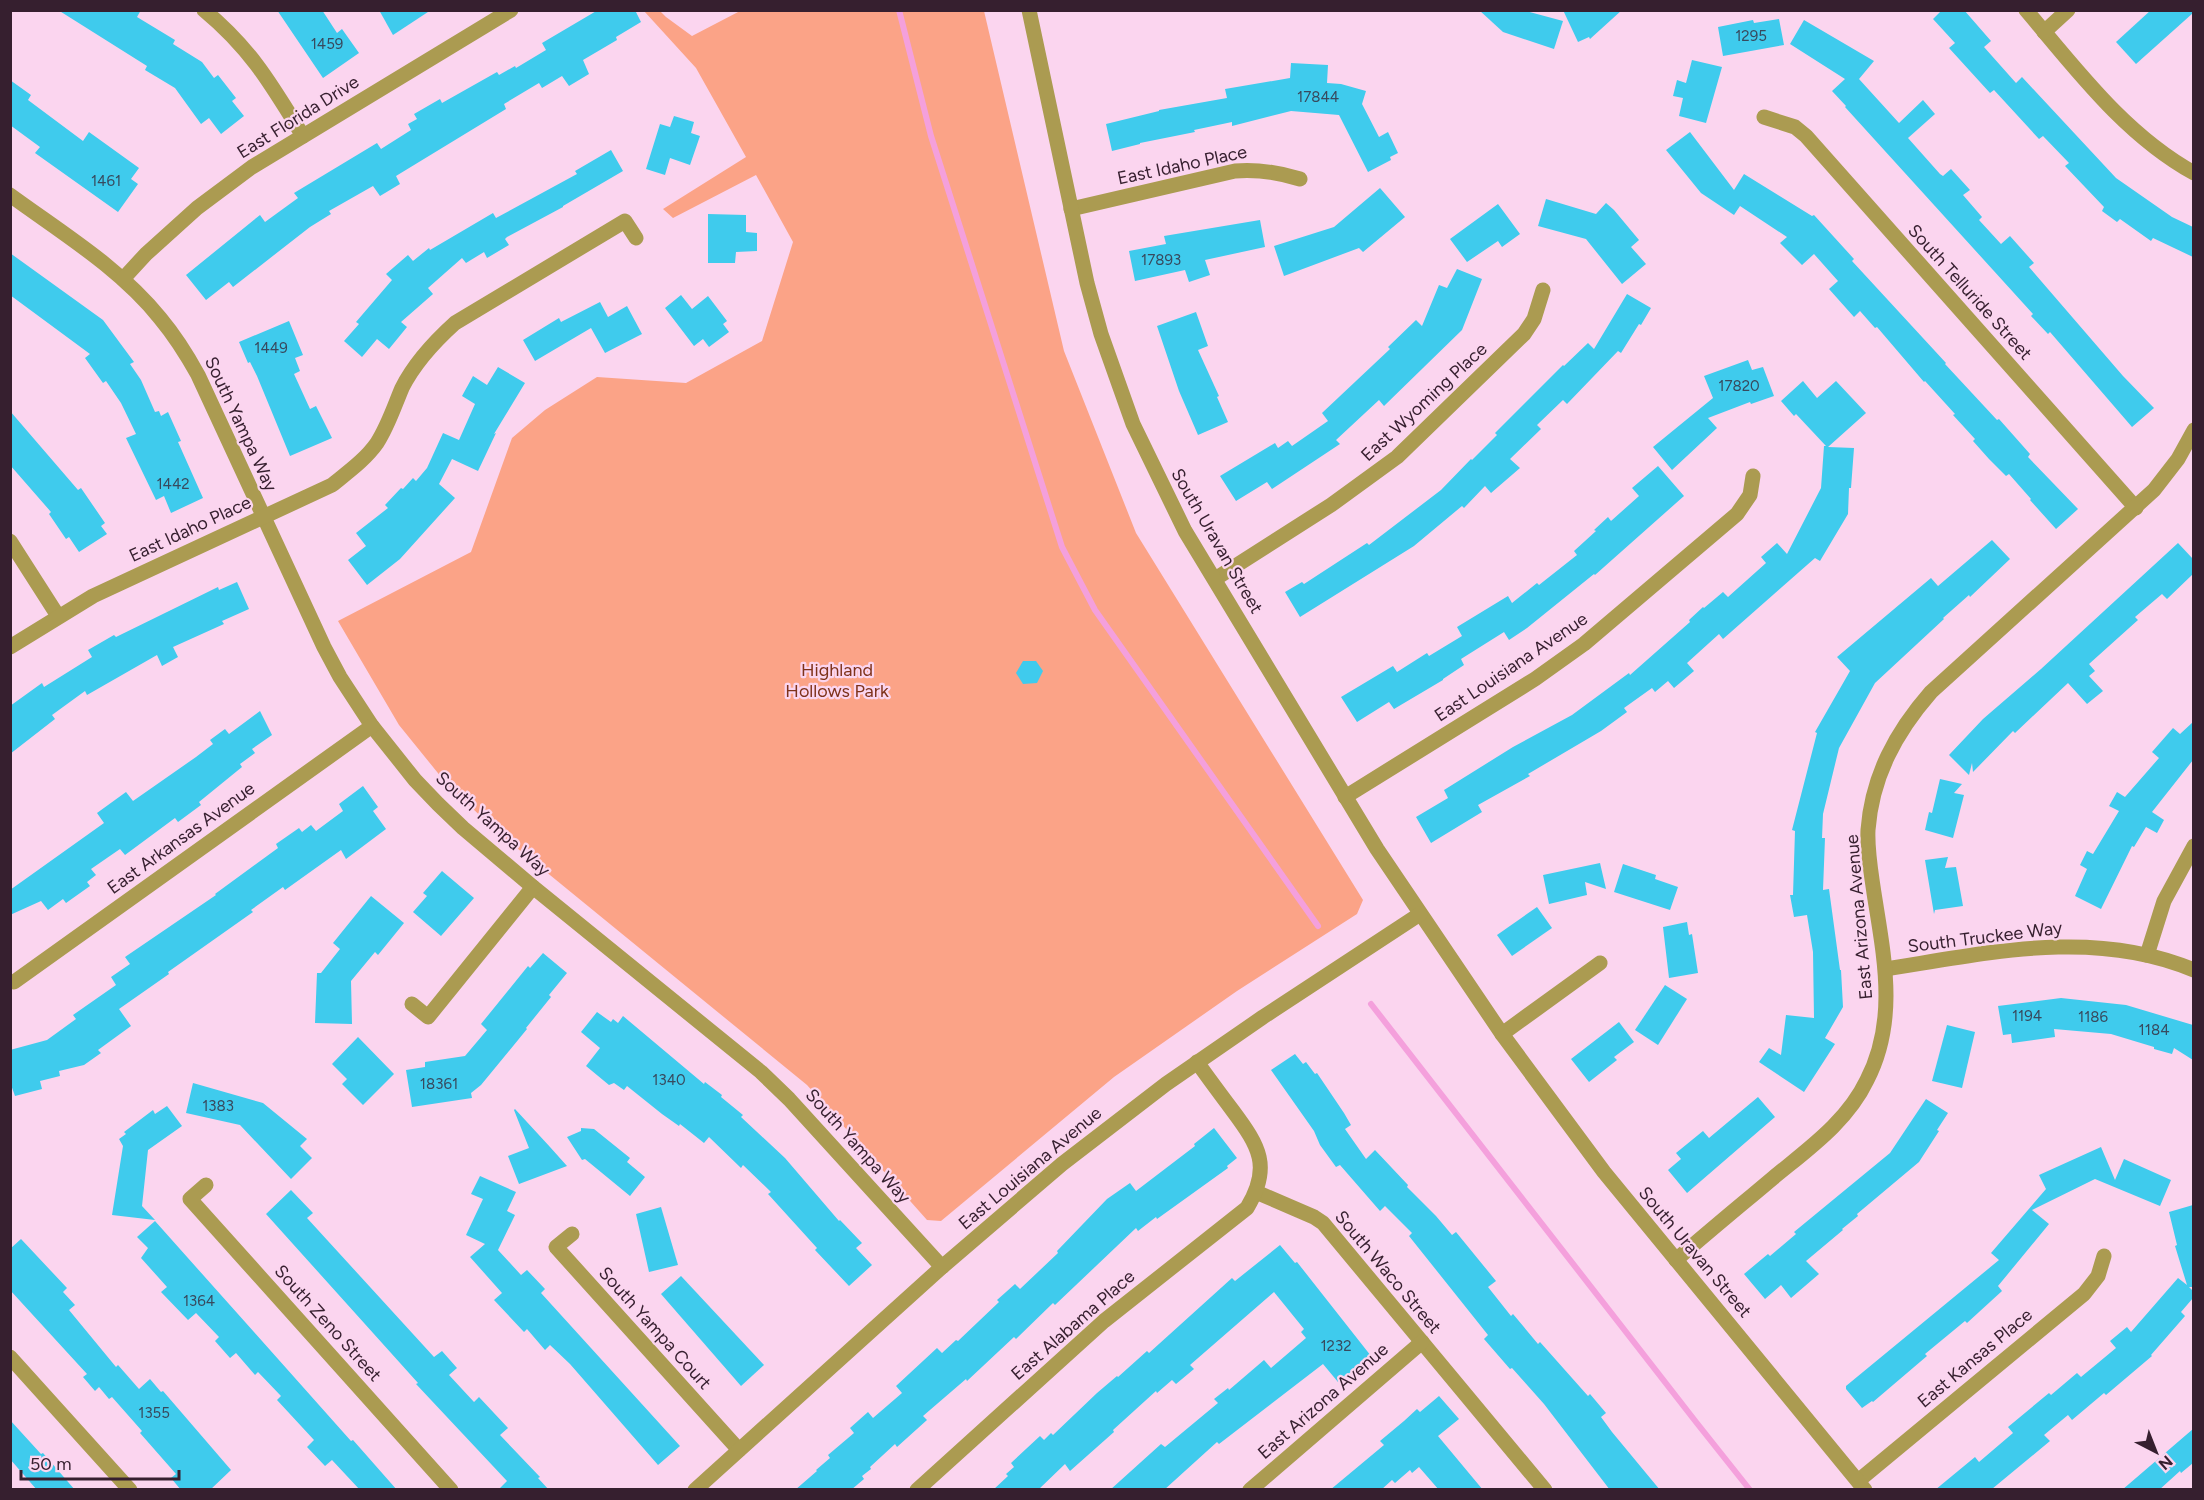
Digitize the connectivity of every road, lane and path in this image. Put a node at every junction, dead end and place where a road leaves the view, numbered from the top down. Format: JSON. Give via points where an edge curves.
{"nodes":[{"id":1,"x":204,"y":10,"type":"edge"},
{"id":2,"x":511,"y":10,"type":"edge"},
{"id":3,"x":1029,"y":10,"type":"edge"},
{"id":4,"x":2025,"y":10,"type":"edge"},
{"id":5,"x":2068,"y":10,"type":"edge"},
{"id":6,"x":2044,"y":32,"type":"junction"},
{"id":7,"x":1764,"y":117,"type":"dead end"},
{"id":8,"x":303,"y":136,"type":"junction"},
{"id":9,"x":2193,"y":172,"type":"edge"},
{"id":10,"x":1300,"y":178,"type":"dead end"},
{"id":11,"x":10,"y":195,"type":"edge"},
{"id":12,"x":1071,"y":209,"type":"junction"},
{"id":13,"x":636,"y":238,"type":"dead end"},
{"id":14,"x":123,"y":279,"type":"junction"},
{"id":15,"x":1543,"y":290,"type":"dead end"},
{"id":16,"x":2193,"y":430,"type":"edge"},
{"id":17,"x":1754,"y":476,"type":"dead end"},
{"id":18,"x":2136,"y":508,"type":"junction"},
{"id":19,"x":263,"y":517,"type":"junction"},
{"id":20,"x":10,"y":541,"type":"edge"},
{"id":21,"x":1215,"y":579,"type":"junction"},
{"id":22,"x":58,"y":616,"type":"junction"},
{"id":23,"x":10,"y":647,"type":"edge"},
{"id":24,"x":372,"y":726,"type":"junction"},
{"id":25,"x":1345,"y":797,"type":"junction"},
{"id":26,"x":2193,"y":846,"type":"edge"},
{"id":27,"x":533,"y":887,"type":"junction"},
{"id":28,"x":1420,"y":915,"type":"junction"},
{"id":29,"x":2147,"y":955,"type":"junction"},
{"id":30,"x":1600,"y":963,"type":"dead end"},
{"id":31,"x":1886,"y":969,"type":"junction"},
{"id":32,"x":2193,"y":970,"type":"edge"},
{"id":33,"x":14,"y":982,"type":"dead end"},
{"id":34,"x":412,"y":1004,"type":"dead end"},
{"id":35,"x":1502,"y":1034,"type":"junction"},
{"id":36,"x":1197,"y":1062,"type":"junction"},
{"id":37,"x":206,"y":1185,"type":"dead end"},
{"id":38,"x":1256,"y":1192,"type":"junction"},
{"id":39,"x":572,"y":1234,"type":"dead end"},
{"id":40,"x":2104,"y":1256,"type":"dead end"},
{"id":41,"x":1676,"y":1260,"type":"junction"},
{"id":42,"x":942,"y":1267,"type":"junction"},
{"id":43,"x":1422,"y":1342,"type":"junction"},
{"id":44,"x":10,"y":1357,"type":"edge"},
{"id":45,"x":739,"y":1450,"type":"junction"},
{"id":46,"x":1862,"y":1485,"type":"edge"},
{"id":47,"x":130,"y":1490,"type":"edge"},
{"id":48,"x":451,"y":1490,"type":"edge"},
{"id":49,"x":695,"y":1490,"type":"edge"},
{"id":50,"x":917,"y":1490,"type":"edge"},
{"id":51,"x":1250,"y":1490,"type":"edge"},
{"id":52,"x":1545,"y":1490,"type":"edge"}],
"edges":[{"from":1,"to":8,"type":"street","via":[[228,30],[268,78]]},
{"from":2,"to":8,"type":"street","name":"East Florida Drive"},
{"from":3,"to":12,"type":"street","name":"South Uravan Street"},
{"from":4,"to":6,"type":"street"},
{"from":5,"to":6,"type":"street"},
{"from":6,"to":9,"type":"street","via":[[2137,134]]},
{"from":7,"to":18,"type":"street","name":"South Telluride Street","via":[[1795,127],[1806,136]]},
{"from":8,"to":14,"type":"street","name":"East Florida Drive","via":[[196,208]]},
{"from":10,"to":12,"type":"street","name":"East Idaho Place","via":[[1257,169],[1235,171]]},
{"from":11,"to":14,"type":"street","name":"South Yampa Way"},
{"from":12,"to":21,"type":"street","name":"South Uravan Street","via":[[1098,324],[1133,424],[1185,531]]},
{"from":13,"to":19,"type":"street","name":"East Idaho Place","via":[[625,221],[455,323],[417,363],[376,445],[356,467],[332,485]]},
{"from":14,"to":19,"type":"street","name":"South Yampa Way","via":[[160,317],[198,375]]},
{"from":15,"to":21,"type":"street","name":"East Wyoming Place","via":[[1534,319],[1524,334],[1397,457],[1331,505]]},
{"from":16,"to":18,"type":"street","name":"East Arizona Avenue","via":[[2178,459]]},
{"from":17,"to":25,"type":"street","name":"East Louisiana Avenue","via":[[1750,495],[1737,514],[1584,644],[1535,679]]},
{"from":18,"to":31,"type":"street","name":"East Arizona Avenue","via":[[1931,692],[1892,745],[1873,797],[1869,830],[1869,863]]},
{"from":19,"to":22,"type":"street","name":"East Idaho Place"},
{"from":19,"to":24,"type":"street","name":"South Yampa Way","via":[[324,647]]},
{"from":20,"to":22,"type":"street"},
{"from":21,"to":25,"type":"street","name":"South Uravan Street"},
{"from":22,"to":23,"type":"street","name":"East Idaho Place"},
{"from":24,"to":27,"type":"street","name":"South Yampa Way","via":[[438,804]]},
{"from":24,"to":33,"type":"street","name":"East Arkansas Avenue"},
{"from":25,"to":28,"type":"street","name":"South Uravan Street"},
{"from":26,"to":29,"type":"street","via":[[2164,901]]},
{"from":27,"to":34,"type":"street","via":[[428,1017]]},
{"from":27,"to":42,"type":"street","name":"South Yampa Way","via":[[761,1072]]},
{"from":28,"to":35,"type":"street","name":"South Uravan Street"},
{"from":28,"to":36,"type":"street","name":"East Louisiana Avenue"},
{"from":29,"to":31,"type":"street","name":"South Truckee Way","via":[[2091,947],[2036,946]]},
{"from":29,"to":32,"type":"street","name":"South Truckee Way"},
{"from":30,"to":35,"type":"street"},
{"from":31,"to":41,"type":"street","name":"East Arizona Avenue","via":[[1886,1026],[1879,1054],[1852,1106],[1826,1134]]},
{"from":35,"to":41,"type":"street","name":"South Uravan Street","via":[[1604,1172]]},
{"from":36,"to":38,"type":"street","via":[[1253,1138],[1260,1156],[1261,1175]]},
{"from":36,"to":42,"type":"street","name":"East Louisiana Avenue","via":[[1062,1164]]},
{"from":37,"to":48,"type":"street","name":"South Zeno Street","via":[[190,1199]]},
{"from":38,"to":43,"type":"street","name":"South Waco Street","via":[[1323,1223]]},
{"from":38,"to":50,"type":"street","name":"East Alabama Place","via":[[1247,1208],[1104,1321]]},
{"from":39,"to":45,"type":"street","name":"South Yampa Court","via":[[556,1247]]},
{"from":40,"to":46,"type":"street","name":"East Kansas Place","via":[[2098,1276],[2084,1294]]},
{"from":41,"to":46,"type":"street","name":"South Uravan Street"},
{"from":42,"to":45,"type":"street","name":"East Louisiana Avenue"},
{"from":43,"to":51,"type":"street","name":"East Arizona Avenue"},
{"from":43,"to":52,"type":"street","name":"South Waco Street"},
{"from":44,"to":47,"type":"street"},
{"from":45,"to":49,"type":"street","name":"East Louisiana Avenue"}]}
